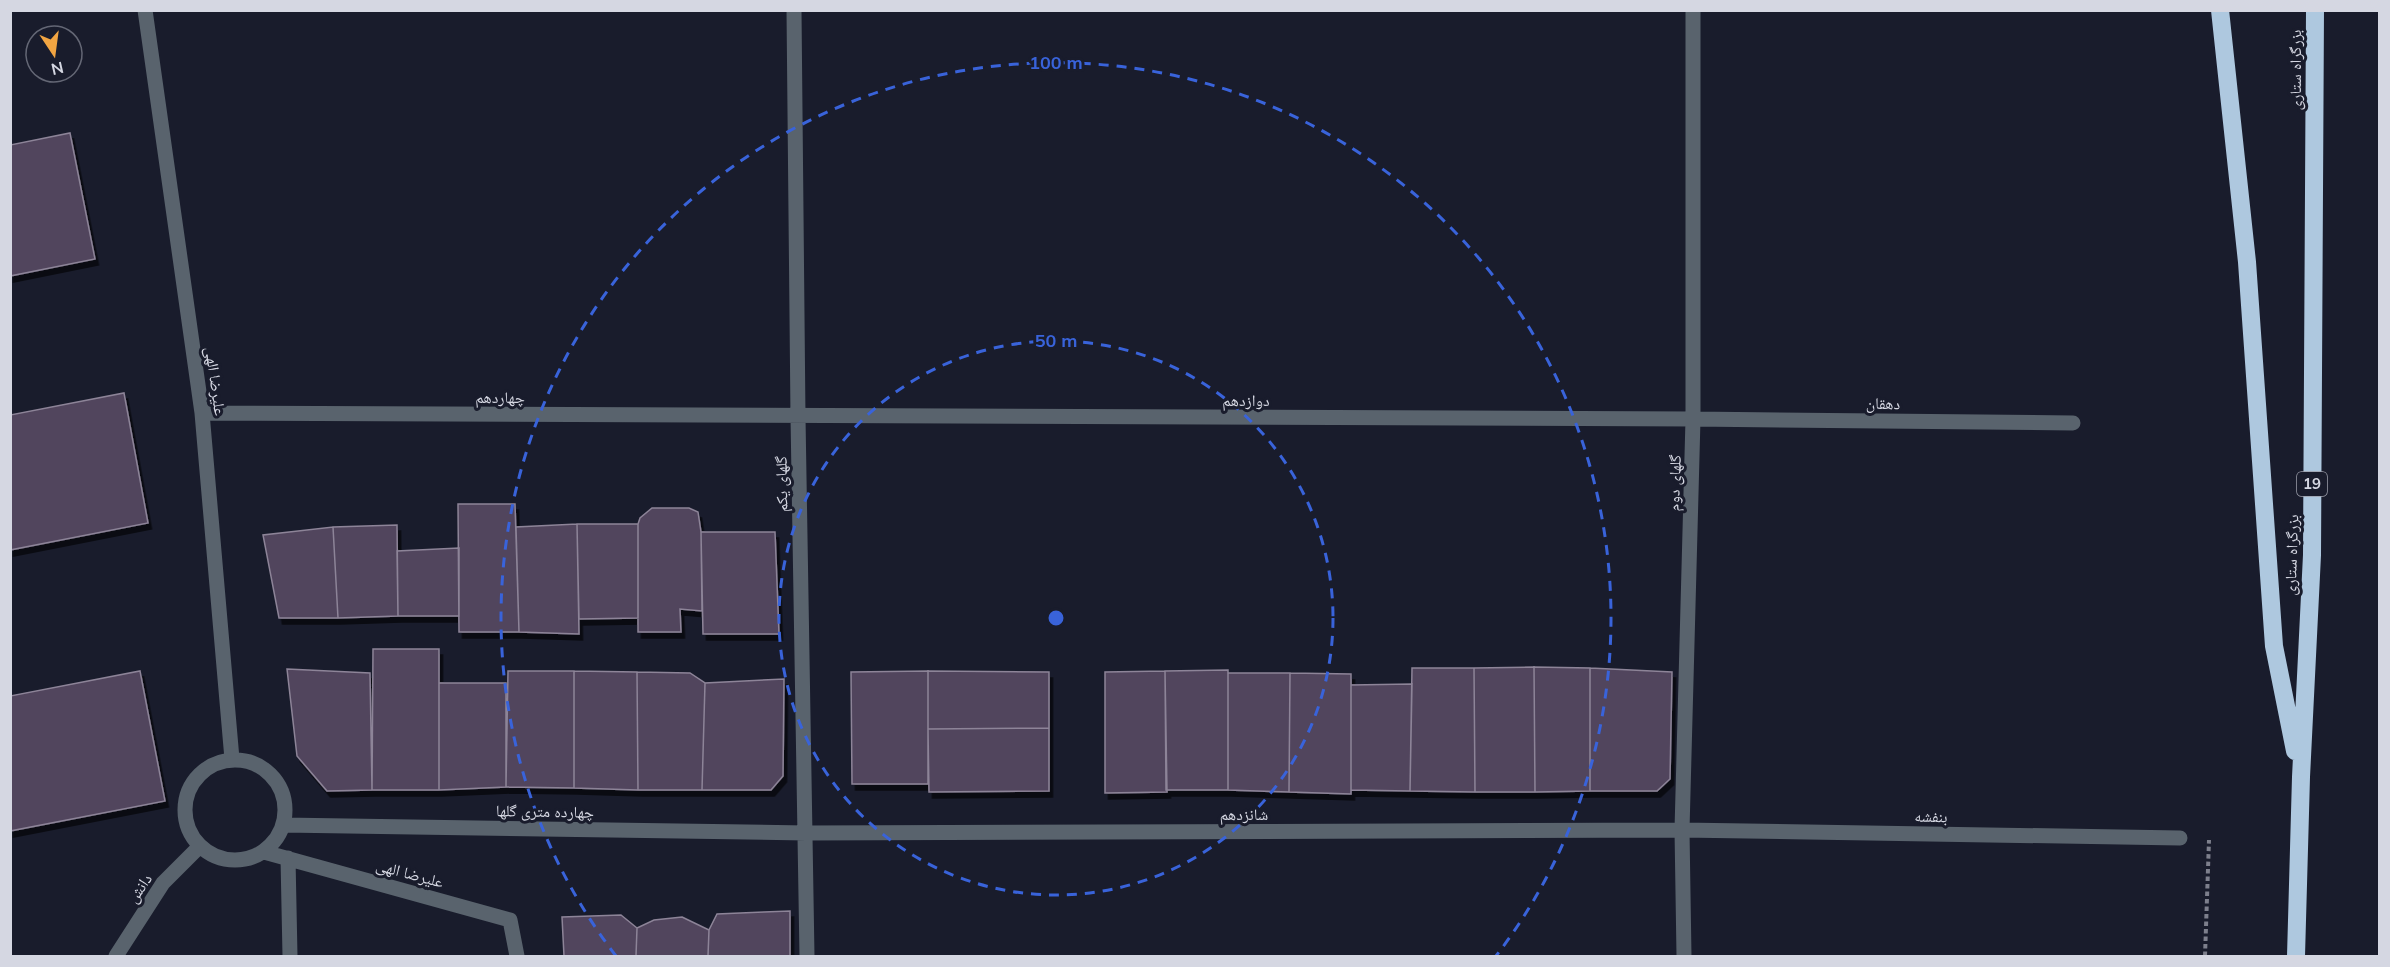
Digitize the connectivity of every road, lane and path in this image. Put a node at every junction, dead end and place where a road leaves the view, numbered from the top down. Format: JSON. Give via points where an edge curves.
{"nodes":[{"id":1,"x":145,"y":10,"type":"edge"},
{"id":2,"x":794,"y":10,"type":"edge"},
{"id":3,"x":1693,"y":10,"type":"edge"},
{"id":4,"x":2220,"y":10,"type":"edge"},
{"id":5,"x":2314,"y":10,"type":"edge"},
{"id":6,"x":202,"y":413,"type":"junction"},
{"id":7,"x":798,"y":417,"type":"junction"},
{"id":8,"x":1694,"y":419,"type":"junction"},
{"id":9,"x":2073,"y":423,"type":"dead end"},
{"id":10,"x":232,"y":759,"type":"junction"},
{"id":11,"x":2301,"y":777,"type":"junction"},
{"id":12,"x":283,"y":825,"type":"junction"},
{"id":13,"x":1682,"y":830,"type":"junction"},
{"id":14,"x":806,"y":834,"type":"junction"},
{"id":15,"x":2180,"y":838,"type":"joint"},
{"id":16,"x":200,"y":847,"type":"junction"},
{"id":17,"x":264,"y":852,"type":"junction"},
{"id":18,"x":288,"y":858,"type":"junction"},
{"id":19,"x":2295,"y":954,"type":"edge"},
{"id":20,"x":116,"y":957,"type":"edge"},
{"id":21,"x":290,"y":957,"type":"edge"},
{"id":22,"x":517,"y":957,"type":"edge"},
{"id":23,"x":807,"y":957,"type":"edge"},
{"id":24,"x":1684,"y":957,"type":"edge"},
{"id":25,"x":2205,"y":957,"type":"edge"}],
"edges":[{"from":1,"to":6,"type":"street","name":"علیرضا الهی"},
{"from":2,"to":7,"type":"street","name":"گلهای یکم"},
{"from":3,"to":8,"type":"street","name":"گلهای دوم"},
{"from":4,"to":11,"type":"highway","via":[[2247,262],[2274,646]]},
{"from":5,"to":11,"type":"highway","name":"بزرگراه ستاری","number":"19","via":[[2312,555]]},
{"from":6,"to":7,"type":"street","name":"چهاردهم"},
{"from":6,"to":10,"type":"street","name":"علیرضا الهی"},
{"from":7,"to":8,"type":"street","name":"دوازدهم"},
{"from":7,"to":14,"type":"street","name":"گلهای یکم"},
{"from":8,"to":9,"type":"street","name":"دهقان"},
{"from":8,"to":13,"type":"street","name":"گلهای دوم"},
{"from":10,"to":12,"type":"street","via":[[248,761],[275,779],[286,810]]},
{"from":10,"to":16,"type":"street","via":[[202,772],[185,801],[184,817]]},
{"from":11,"to":19,"type":"highway","name":"بزرگراه ستاری","number":"19"},
{"from":12,"to":14,"type":"street","name":"چهارده متری گلها"},
{"from":12,"to":17,"type":"street"},
{"from":13,"to":14,"type":"street","name":"شانزدهم"},
{"from":13,"to":15,"type":"street","name":"بنفشه"},
{"from":13,"to":24,"type":"street","name":"گلهای دوم"},
{"from":14,"to":23,"type":"street","name":"گلهای یکم"},
{"from":15,"to":25,"type":"path","via":[[2209,838]]},
{"from":16,"to":17,"type":"street","via":[[230,860],[248,859]]},
{"from":16,"to":20,"type":"street","name":"دانش","via":[[164,883]]},
{"from":17,"to":18,"type":"street","name":"علیرضا الهی"},
{"from":18,"to":21,"type":"street"},
{"from":18,"to":22,"type":"street","name":"علیرضا الهی","via":[[510,920]]}]}
